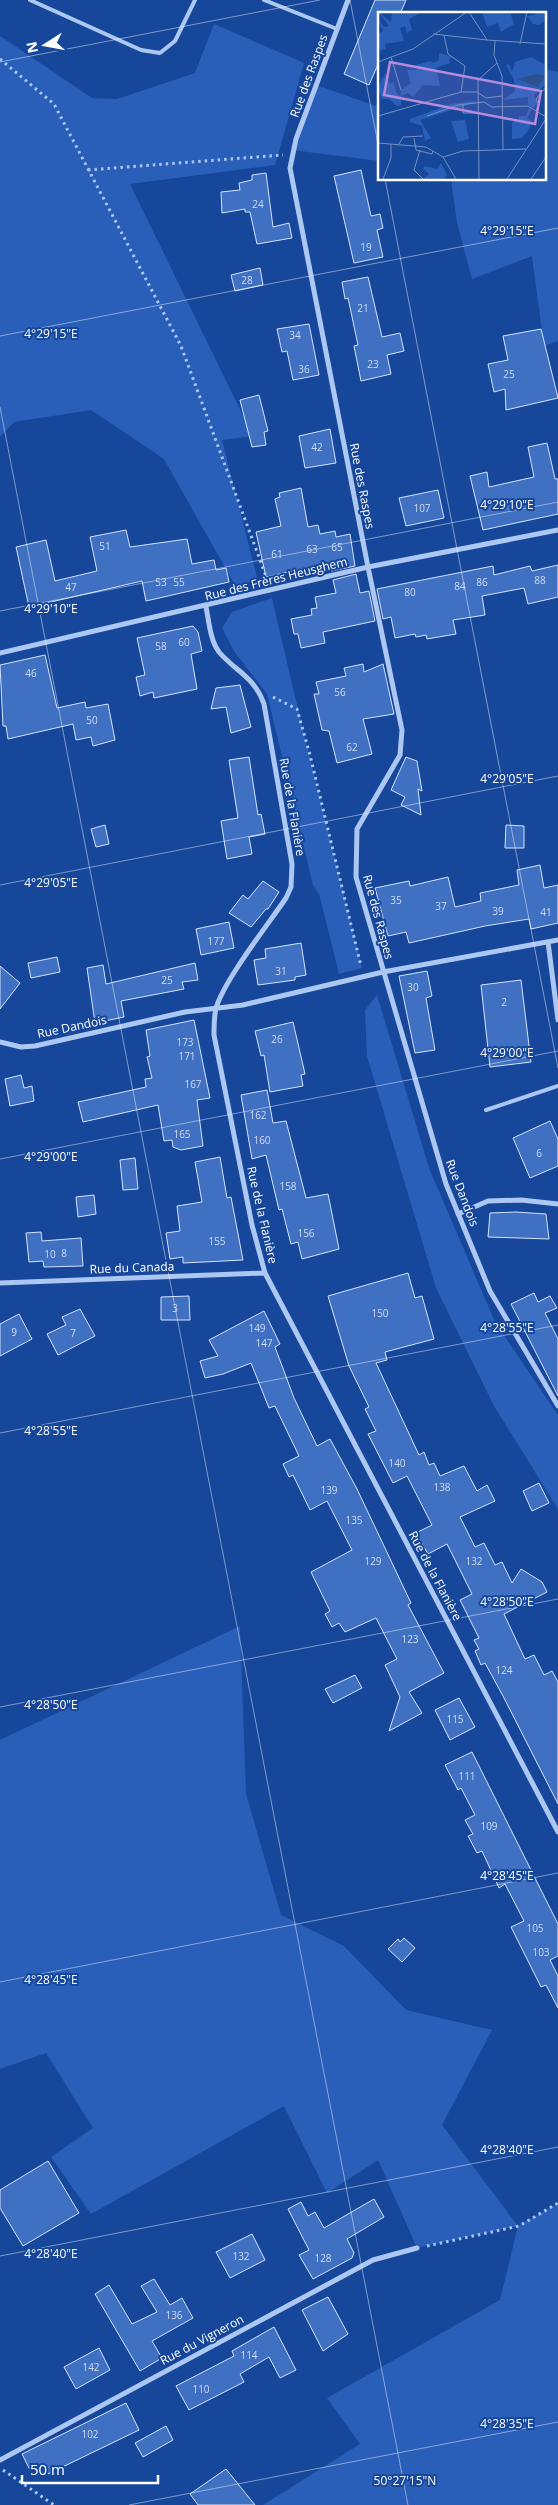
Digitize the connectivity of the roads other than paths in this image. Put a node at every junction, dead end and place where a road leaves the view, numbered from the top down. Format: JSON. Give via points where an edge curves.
{"nodes":[{"id":1,"x":30,"y":0,"type":"edge"},
{"id":2,"x":195,"y":0,"type":"edge"},
{"id":3,"x":264,"y":0,"type":"edge"},
{"id":4,"x":348,"y":0,"type":"edge"},
{"id":5,"x":337,"y":29,"type":"junction"},
{"id":6,"x":558,"y":530,"type":"edge"},
{"id":7,"x":368,"y":567,"type":"junction"},
{"id":8,"x":206,"y":607,"type":"junction"},
{"id":9,"x":0,"y":653,"type":"edge"},
{"id":10,"x":558,"y":940,"type":"edge"},
{"id":11,"x":548,"y":942,"type":"junction"},
{"id":12,"x":383,"y":972,"type":"junction"},
{"id":13,"x":216,"y":1008,"type":"junction"},
{"id":14,"x":558,"y":1020,"type":"edge"},
{"id":15,"x":0,"y":1042,"type":"edge"},
{"id":16,"x":558,"y":1086,"type":"edge"},
{"id":17,"x":486,"y":1110,"type":"dead end"},
{"id":18,"x":558,"y":1204,"type":"edge"},
{"id":19,"x":458,"y":1214,"type":"junction"},
{"id":20,"x":265,"y":1273,"type":"junction"},
{"id":21,"x":0,"y":1283,"type":"edge"},
{"id":22,"x":558,"y":1406,"type":"edge"},
{"id":23,"x":558,"y":1832,"type":"edge"},
{"id":24,"x":417,"y":2248,"type":"road end"},
{"id":25,"x":0,"y":2460,"type":"edge"}],
"edges":[{"from":1,"to":2,"type":"lane","via":[[140,50],[160,52],[175,40]]},
{"from":3,"to":5,"type":"lane"},
{"from":4,"to":5,"type":"street","name":"Rue des Raspes"},
{"from":5,"to":7,"type":"street","name":"Rue des Raspes","via":[[291,154],[292,183]]},
{"from":6,"to":7,"type":"street","name":"Rue des Frères Heusghem"},
{"from":7,"to":8,"type":"street","name":"Rue des Frères Heusghem"},
{"from":7,"to":12,"type":"street","name":"Rue des Raspes","via":[[402,730],[400,755],[357,828],[356,876]]},
{"from":8,"to":9,"type":"street","name":"Rue des Frères Heusghem"},
{"from":8,"to":13,"type":"street","name":"Rue de la Flanière","via":[[218,650],[259,690],[266,711],[293,876],[286,898],[229,982]]},
{"from":10,"to":11,"type":"street","name":"Rue Dandois"},
{"from":11,"to":12,"type":"street","name":"Rue Dandois"},
{"from":11,"to":14,"type":"street"},
{"from":12,"to":13,"type":"street","name":"Rue Dandois","via":[[243,1005]]},
{"from":12,"to":19,"type":"street","name":"Rue Dandois","via":[[446,1184]]},
{"from":13,"to":15,"type":"street","name":"Rue Dandois","via":[[35,1046],[21,1047]]},
{"from":13,"to":20,"type":"street","name":"Rue de la Flanière","via":[[214,1035],[252,1225]]},
{"from":16,"to":17,"type":"lane"},
{"from":18,"to":19,"type":"street","via":[[488,1201]]},
{"from":19,"to":22,"type":"street","name":"Rue Dandois","via":[[490,1292]]},
{"from":20,"to":21,"type":"street","name":"Rue du Canada"},
{"from":20,"to":23,"type":"street","name":"Rue de la Flanière"},
{"from":24,"to":25,"type":"street","name":"Rue du Vigneron","via":[[372,2260]]}]}
